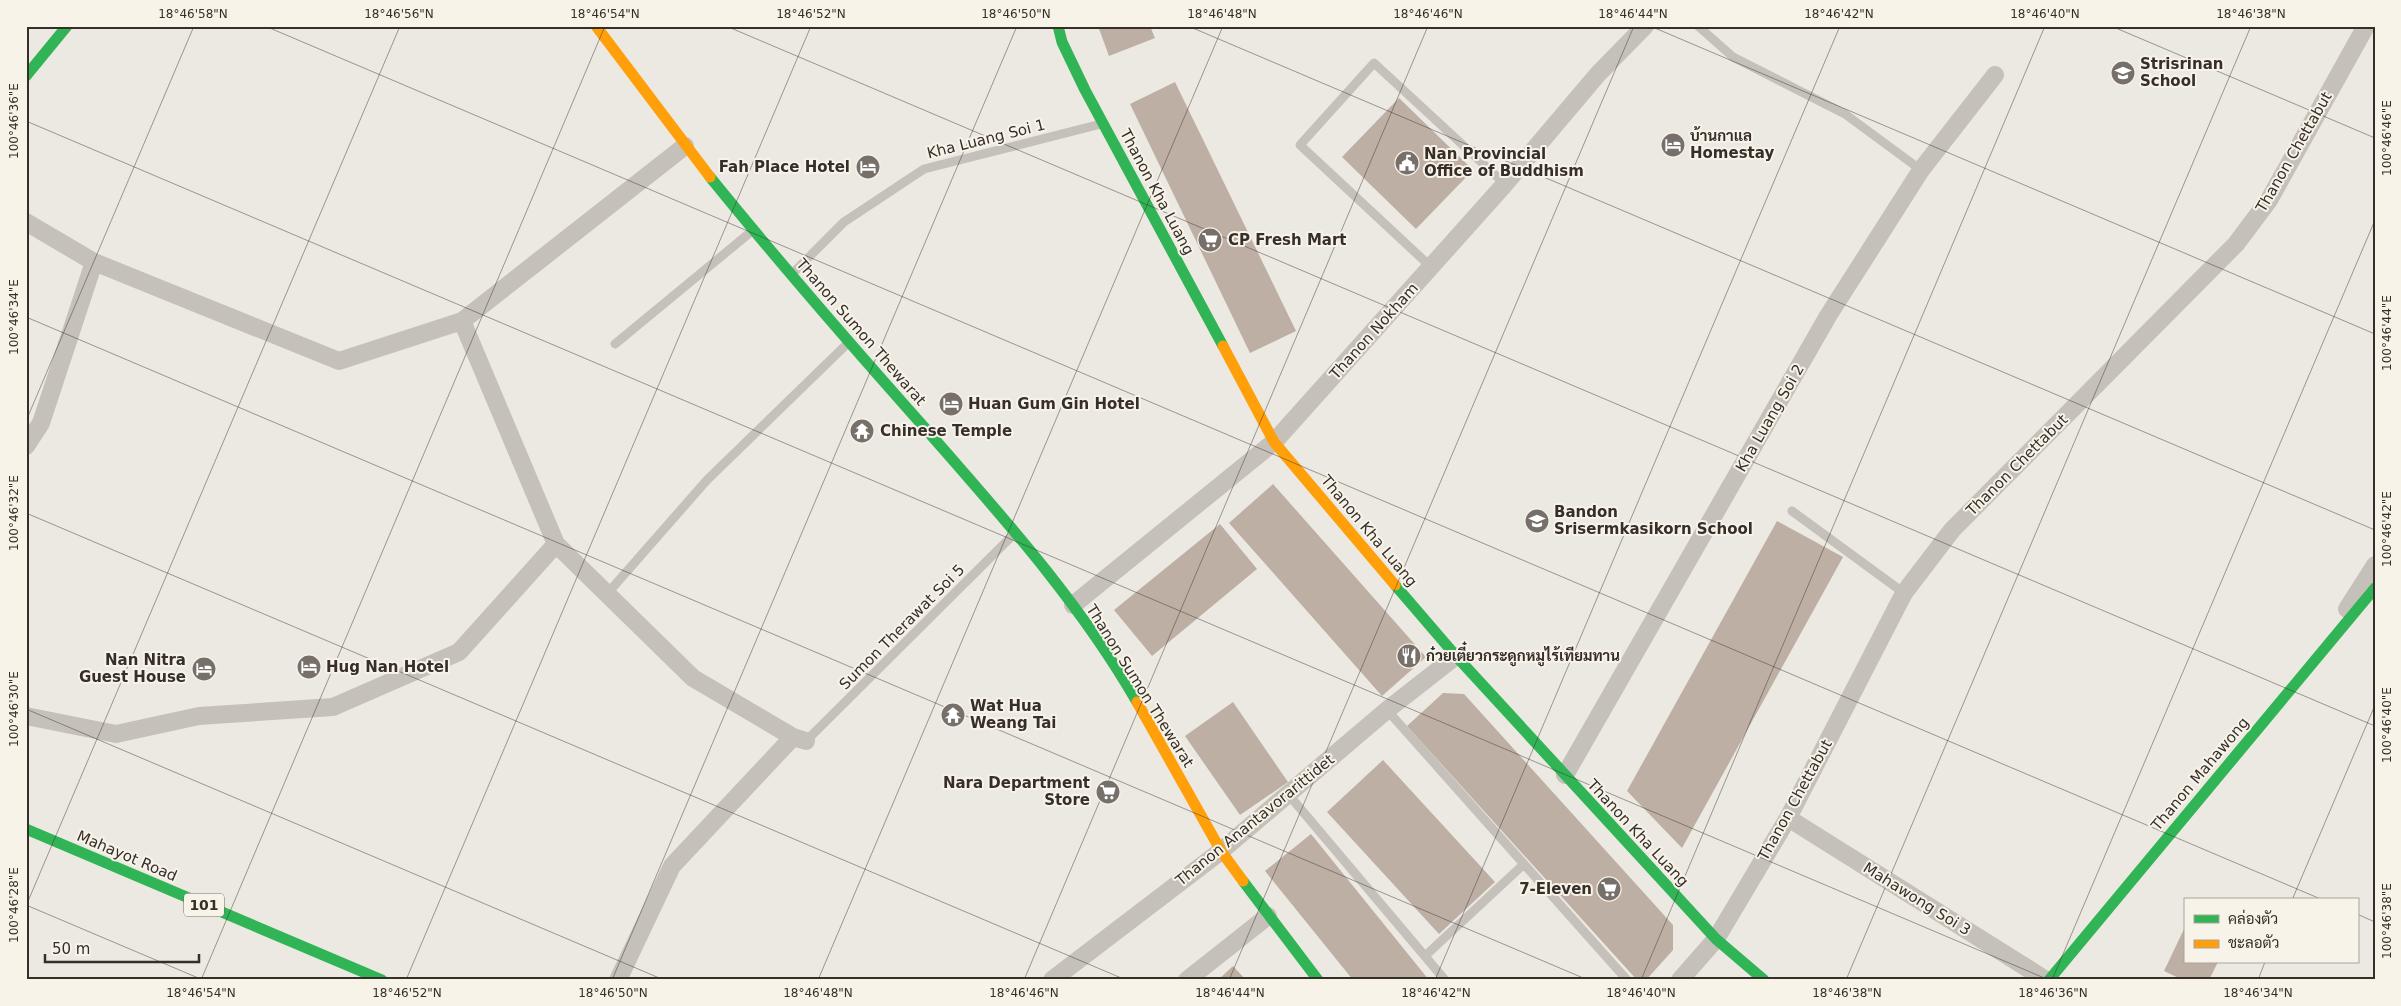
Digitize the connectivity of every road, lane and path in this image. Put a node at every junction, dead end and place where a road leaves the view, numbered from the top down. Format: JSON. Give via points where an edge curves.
{"nodes":[{"id":1,"x":67,"y":26,"type":"edge"},
{"id":2,"x":1058,"y":26,"type":"edge"},
{"id":3,"x":1645,"y":26,"type":"edge"},
{"id":4,"x":1698,"y":26,"type":"edge"},
{"id":5,"x":2366,"y":26,"type":"edge"},
{"id":6,"x":601,"y":28,"type":"edge"},
{"id":7,"x":1994,"y":74,"type":"dead end"},
{"id":8,"x":26,"y":76,"type":"edge"},
{"id":9,"x":1104,"y":123,"type":"junction"},
{"id":10,"x":685,"y":146,"type":"junction"},
{"id":11,"x":1921,"y":170,"type":"junction"},
{"id":12,"x":1505,"y":184,"type":"junction"},
{"id":13,"x":26,"y":222,"type":"edge"},
{"id":14,"x":753,"y":230,"type":"junction"},
{"id":15,"x":94,"y":262,"type":"junction"},
{"id":16,"x":1431,"y":267,"type":"junction"},
{"id":17,"x":791,"y":274,"type":"junction"},
{"id":18,"x":462,"y":321,"type":"junction"},
{"id":19,"x":848,"y":343,"type":"junction"},
{"id":20,"x":615,"y":344,"type":"dead end"},
{"id":21,"x":1274,"y":442,"type":"junction"},
{"id":22,"x":26,"y":446,"type":"edge"},
{"id":23,"x":1792,"y":511,"type":"dead end"},
{"id":24,"x":1016,"y":532,"type":"junction"},
{"id":25,"x":556,"y":544,"type":"junction"},
{"id":26,"x":2375,"y":565,"type":"edge"},
{"id":27,"x":2375,"y":588,"type":"edge"},
{"id":28,"x":1904,"y":593,"type":"junction"},
{"id":29,"x":607,"y":594,"type":"junction"},
{"id":30,"x":2375,"y":604,"type":"edge"},
{"id":31,"x":1073,"y":605,"type":"junction"},
{"id":32,"x":2326,"y":644,"type":"junction"},
{"id":33,"x":1456,"y":656,"type":"junction"},
{"id":34,"x":1387,"y":710,"type":"junction"},
{"id":35,"x":26,"y":716,"type":"edge"},
{"id":36,"x":800,"y":739,"type":"junction"},
{"id":37,"x":1565,"y":776,"type":"junction"},
{"id":38,"x":1288,"y":794,"type":"junction"},
{"id":39,"x":1788,"y":818,"type":"junction"},
{"id":40,"x":26,"y":829,"type":"edge"},
{"id":41,"x":1221,"y":851,"type":"junction"},
{"id":42,"x":1524,"y":864,"type":"junction"},
{"id":43,"x":1268,"y":916,"type":"junction"},
{"id":44,"x":1716,"y":940,"type":"junction"},
{"id":45,"x":1425,"y":956,"type":"junction"},
{"id":46,"x":382,"y":980,"type":"edge"},
{"id":47,"x":618,"y":980,"type":"edge"},
{"id":48,"x":1052,"y":980,"type":"edge"},
{"id":49,"x":1187,"y":980,"type":"edge"},
{"id":50,"x":1318,"y":980,"type":"edge"},
{"id":51,"x":1445,"y":980,"type":"edge"},
{"id":52,"x":1627,"y":980,"type":"edge"},
{"id":53,"x":1680,"y":980,"type":"edge"},
{"id":54,"x":1764,"y":980,"type":"edge"},
{"id":55,"x":2048,"y":980,"type":"edge"}],
"edges":[{"from":1,"to":8,"type":"street"},
{"from":2,"to":9,"type":"street","name":"Thanon Kha Luang","via":[[1062,42]]},
{"from":3,"to":12,"type":"street","name":"Thanon Nokham","via":[[1598,74]]},
{"from":4,"to":11,"type":"lane","via":[[1733,57],[1845,114]]},
{"from":5,"to":28,"type":"street","name":"Thanon Chettabut","via":[[2269,200],[2236,244],[1952,530]]},
{"from":6,"to":10,"type":"street","name":"Thanon Sumon Thewarat"},
{"from":7,"to":11,"type":"street","name":"Kha Luang Soi 2"},
{"from":9,"to":17,"type":"lane","name":"Kha Luang Soi 1","via":[[924,169],[844,222]]},
{"from":9,"to":21,"type":"street","name":"Thanon Kha Luang"},
{"from":10,"to":14,"type":"street","name":"Thanon Sumon Thewarat"},
{"from":10,"to":18,"type":"street"},
{"from":11,"to":37,"type":"street","name":"Kha Luang Soi 2","via":[[1828,316]]},
{"from":12,"to":16,"type":"street","name":"Thanon Nokham"},
{"from":12,"to":16,"type":"lane","via":[[1374,63],[1300,145]]},
{"from":13,"to":15,"type":"street"},
{"from":14,"to":17,"type":"street","name":"Thanon Sumon Thewarat"},
{"from":14,"to":20,"type":"lane"},
{"from":15,"to":18,"type":"street","via":[[339,361]]},
{"from":15,"to":22,"type":"street","via":[[41,423]]},
{"from":16,"to":21,"type":"street","name":"Thanon Nokham"},
{"from":17,"to":19,"type":"street","name":"Thanon Sumon Thewarat"},
{"from":18,"to":25,"type":"street"},
{"from":19,"to":24,"type":"street","name":"Thanon Sumon Thewarat"},
{"from":19,"to":29,"type":"lane","via":[[708,480]]},
{"from":21,"to":31,"type":"street","name":"Thanon Nokham"},
{"from":21,"to":33,"type":"street","name":"Thanon Kha Luang"},
{"from":23,"to":28,"type":"lane"},
{"from":24,"to":31,"type":"street","name":"Thanon Sumon Thewarat"},
{"from":24,"to":36,"type":"lane","name":"Sumon Therawat Soi 5"},
{"from":25,"to":29,"type":"street"},
{"from":25,"to":35,"type":"street","via":[[459,652],[333,707],[199,716],[116,734]]},
{"from":26,"to":32,"type":"street"},
{"from":27,"to":32,"type":"street","name":"Thanon Mahawong"},
{"from":28,"to":39,"type":"street","name":"Thanon Chettabut"},
{"from":29,"to":36,"type":"street","via":[[693,678]]},
{"from":30,"to":32,"type":"street"},
{"from":31,"to":41,"type":"street","name":"Thanon Sumon Thewarat","via":[[1132,694]]},
{"from":32,"to":55,"type":"street","name":"Thanon Mahawong"},
{"from":33,"to":34,"type":"street","name":"Thanon Anantavorarittidet"},
{"from":33,"to":37,"type":"street","name":"Thanon Kha Luang"},
{"from":34,"to":38,"type":"street","name":"Thanon Anantavorarittidet"},
{"from":34,"to":42,"type":"lane"},
{"from":36,"to":47,"type":"street","via":[[672,866]]},
{"from":37,"to":44,"type":"street","name":"Thanon Kha Luang"},
{"from":38,"to":41,"type":"street","name":"Thanon Anantavorarittidet"},
{"from":38,"to":45,"type":"lane"},
{"from":39,"to":44,"type":"street","name":"Thanon Chettabut"},
{"from":39,"to":55,"type":"street","name":"Mahawong Soi 3"},
{"from":40,"to":46,"type":"street","name":"Mahayot Road","number":"101"},
{"from":41,"to":43,"type":"street","name":"Thanon Sumon Thewarat"},
{"from":41,"to":48,"type":"street","name":"Thanon Anantavorarittidet"},
{"from":42,"to":45,"type":"lane"},
{"from":42,"to":52,"type":"lane"},
{"from":43,"to":49,"type":"street"},
{"from":43,"to":50,"type":"street","name":"Thanon Sumon Thewarat"},
{"from":44,"to":53,"type":"street","name":"Thanon Chettabut"},
{"from":44,"to":54,"type":"street","name":"Thanon Kha Luang"},
{"from":45,"to":51,"type":"lane"}]}
